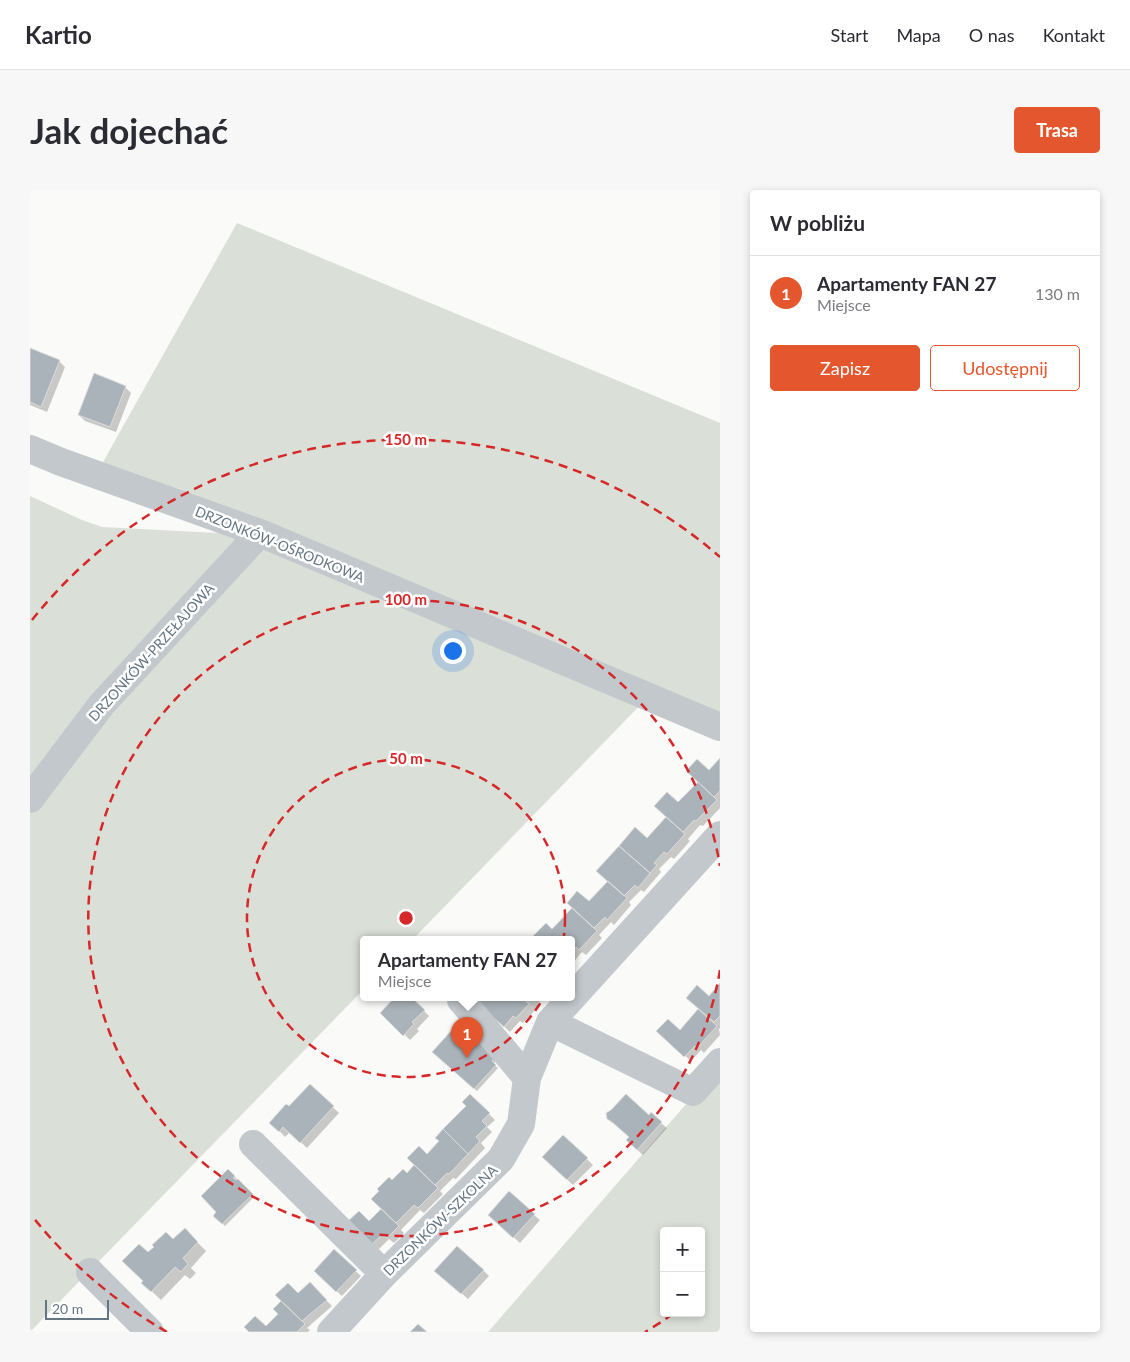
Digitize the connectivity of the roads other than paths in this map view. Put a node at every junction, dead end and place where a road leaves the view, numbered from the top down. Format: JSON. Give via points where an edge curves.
{"nodes":[{"id":1,"x":30,"y":449,"type":"edge"},
{"id":2,"x":260,"y":533,"type":"junction"},
{"id":3,"x":720,"y":728,"type":"edge"},
{"id":4,"x":30,"y":799,"type":"edge"},
{"id":5,"x":720,"y":835,"type":"edge"},
{"id":6,"x":575,"y":994,"type":"edge"},
{"id":7,"x":462,"y":1001,"type":"edge"},
{"id":8,"x":569,"y":1001,"type":"edge"},
{"id":9,"x":550,"y":1022,"type":"junction"},
{"id":10,"x":720,"y":1062,"type":"edge"},
{"id":11,"x":527,"y":1078,"type":"junction"},
{"id":12,"x":253,"y":1144,"type":"dead end"},
{"id":13,"x":90,"y":1272,"type":"dead end"},
{"id":14,"x":384,"y":1274,"type":"junction"},
{"id":15,"x":150,"y":1332,"type":"edge"},
{"id":16,"x":331,"y":1332,"type":"edge"}],
"edges":[{"from":1,"to":2,"type":"street","name":"DRZONKÓW-OŚRODKOWA"},
{"from":2,"to":3,"type":"street","name":"DRZONKÓW-OŚRODKOWA"},
{"from":2,"to":4,"type":"street","name":"DRZONKÓW-PRZEŁAJOWA","via":[[102,704]]},
{"from":5,"to":6,"type":"street","name":"DRZONKÓW-SZKOLNA"},
{"from":7,"to":11,"type":"street"},
{"from":8,"to":9,"type":"street","name":"DRZONKÓW-SZKOLNA"},
{"from":9,"to":10,"type":"street","via":[[693,1092]]},
{"from":9,"to":11,"type":"street","name":"DRZONKÓW-SZKOLNA"},
{"from":11,"to":14,"type":"street","name":"DRZONKÓW-SZKOLNA","via":[[521,1124],[501,1159]]},
{"from":12,"to":14,"type":"street"},
{"from":13,"to":15,"type":"street"},
{"from":14,"to":16,"type":"street","name":"DRZONKÓW-SZKOLNA"}]}
